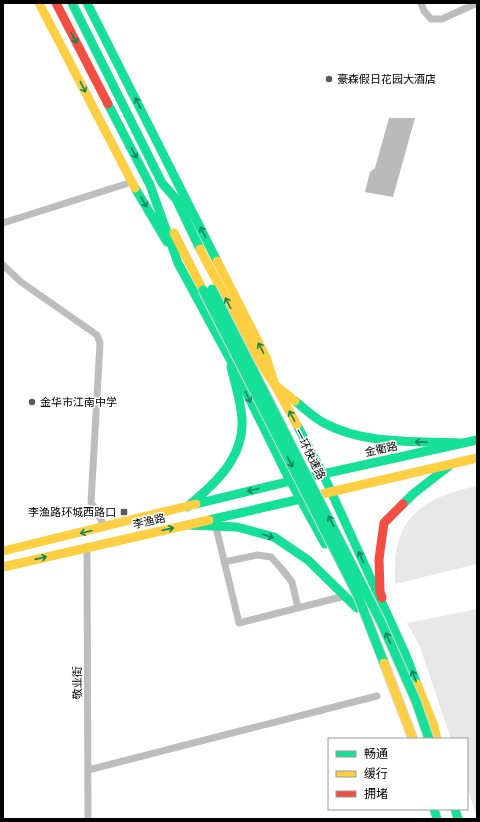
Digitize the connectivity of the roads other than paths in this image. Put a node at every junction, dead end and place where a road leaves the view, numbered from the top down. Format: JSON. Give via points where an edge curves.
{"nodes":[{"id":1,"x":39,"y":3,"type":"edge"},
{"id":2,"x":56,"y":3,"type":"edge"},
{"id":3,"x":72,"y":3,"type":"edge"},
{"id":4,"x":87,"y":3,"type":"edge"},
{"id":5,"x":421,"y":3,"type":"edge"},
{"id":6,"x":477,"y":3,"type":"edge"},
{"id":7,"x":132,"y":182,"type":"junction"},
{"id":8,"x":162,"y":183,"type":"junction"},
{"id":9,"x":150,"y":185,"type":"junction"},
{"id":10,"x":3,"y":223,"type":"edge"},
{"id":11,"x":178,"y":263,"type":"junction"},
{"id":12,"x":3,"y":265,"type":"edge"},
{"id":13,"x":207,"y":290,"type":"junction"},
{"id":14,"x":230,"y":359,"type":"junction"},
{"id":15,"x":275,"y":385,"type":"junction"},
{"id":16,"x":477,"y":440,"type":"edge"},
{"id":17,"x":460,"y":443,"type":"junction"},
{"id":18,"x":477,"y":458,"type":"edge"},
{"id":19,"x":452,"y":464,"type":"junction"},
{"id":20,"x":323,"y":474,"type":"junction"},
{"id":21,"x":291,"y":481,"type":"junction"},
{"id":22,"x":330,"y":492,"type":"junction"},
{"id":23,"x":301,"y":499,"type":"junction"},
{"id":24,"x":188,"y":507,"type":"junction"},
{"id":25,"x":214,"y":522,"type":"junction"},
{"id":26,"x":104,"y":527,"type":"junction"},
{"id":27,"x":87,"y":547,"type":"junction"},
{"id":28,"x":3,"y":551,"type":"edge"},
{"id":29,"x":224,"y":562,"type":"junction"},
{"id":30,"x":3,"y":568,"type":"edge"},
{"id":31,"x":345,"y":596,"type":"junction"},
{"id":32,"x":298,"y":608,"type":"junction"},
{"id":33,"x":356,"y":608,"type":"junction"},
{"id":34,"x":386,"y":612,"type":"junction"},
{"id":35,"x":377,"y":696,"type":"dead end"},
{"id":36,"x":408,"y":738,"type":"edge"},
{"id":37,"x":413,"y":738,"type":"edge"},
{"id":38,"x":429,"y":738,"type":"edge"},
{"id":39,"x":437,"y":738,"type":"edge"},
{"id":40,"x":88,"y":770,"type":"junction"},
{"id":41,"x":88,"y":819,"type":"edge"}],
"edges":[{"from":1,"to":7,"type":"main road","one_way":true},
{"from":2,"to":9,"type":"main road","one_way":true},
{"from":3,"to":8,"type":"main road"},
{"from":15,"to":4,"type":"main road","one_way":true,"via":[[266,357]]},
{"from":5,"to":6,"type":"street","via":[[431,19],[442,19]]},
{"from":7,"to":10,"type":"street"},
{"from":7,"to":11,"type":"main road","one_way":true},
{"from":8,"to":13,"type":"main road","name":"一环快速路"},
{"from":15,"to":8,"type":"main road","one_way":true,"via":[[258,360],[176,199]]},
{"from":9,"to":11,"type":"main road"},
{"from":9,"to":13,"type":"main road","name":"一环快速路"},
{"from":11,"to":14,"type":"main road"},
{"from":12,"to":26,"type":"street","via":[[21,282],[97,335],[100,343],[91,502]]},
{"from":13,"to":37,"type":"main road","name":"一环快速路","one_way":true,"bridge":true,"via":[[358,596]]},
{"from":38,"to":13,"type":"main road","name":"一环快速路","one_way":true,"bridge":true,"via":[[381,622],[251,364]]},
{"from":14,"to":21,"type":"main road","one_way":true},
{"from":14,"to":24,"type":"main road","via":[[242,419],[240,442],[232,461],[219,480]]},
{"from":17,"to":15,"type":"main road","one_way":true,"via":[[371,439],[348,433],[323,423]]},
{"from":20,"to":15,"type":"main road","one_way":true},
{"from":16,"to":17,"type":"main road","name":"金衢路"},
{"from":17,"to":20,"type":"main road","name":"金衢路"},
{"from":18,"to":19,"type":"main road"},
{"from":19,"to":22,"type":"main road"},
{"from":19,"to":34,"type":"main road","via":[[413,494],[384,523],[380,591]]},
{"from":20,"to":21,"type":"main road","name":"金衢路"},
{"from":20,"to":22,"type":"main road"},
{"from":21,"to":23,"type":"main road"},
{"from":21,"to":24,"type":"main road","name":"李渔路","one_way":true},
{"from":22,"to":23,"type":"main road"},
{"from":34,"to":22,"type":"main road","one_way":true},
{"from":23,"to":25,"type":"main road"},
{"from":23,"to":33,"type":"main road","via":[[343,576]]},
{"from":24,"to":26,"type":"main road","name":"李渔路"},
{"from":27,"to":25,"type":"main road","name":"李渔路","one_way":true,"via":[[188,525]]},
{"from":25,"to":29,"type":"street"},
{"from":25,"to":31,"type":"main road","one_way":true,"via":[[274,538],[308,560]]},
{"from":26,"to":28,"type":"main road","name":"李渔路","one_way":true},
{"from":30,"to":27,"type":"main road","name":"李渔路","one_way":true},
{"from":27,"to":40,"type":"street","name":"敬业街"},
{"from":29,"to":32,"type":"street","via":[[257,555],[270,557],[292,582]]},
{"from":29,"to":32,"type":"street","via":[[239,623]]},
{"from":31,"to":32,"type":"street"},
{"from":31,"to":33,"type":"main road"},
{"from":33,"to":36,"type":"main road"},
{"from":39,"to":34,"type":"main road","one_way":true},
{"from":35,"to":40,"type":"street"},
{"from":40,"to":41,"type":"street","name":"敬业街"}]}
